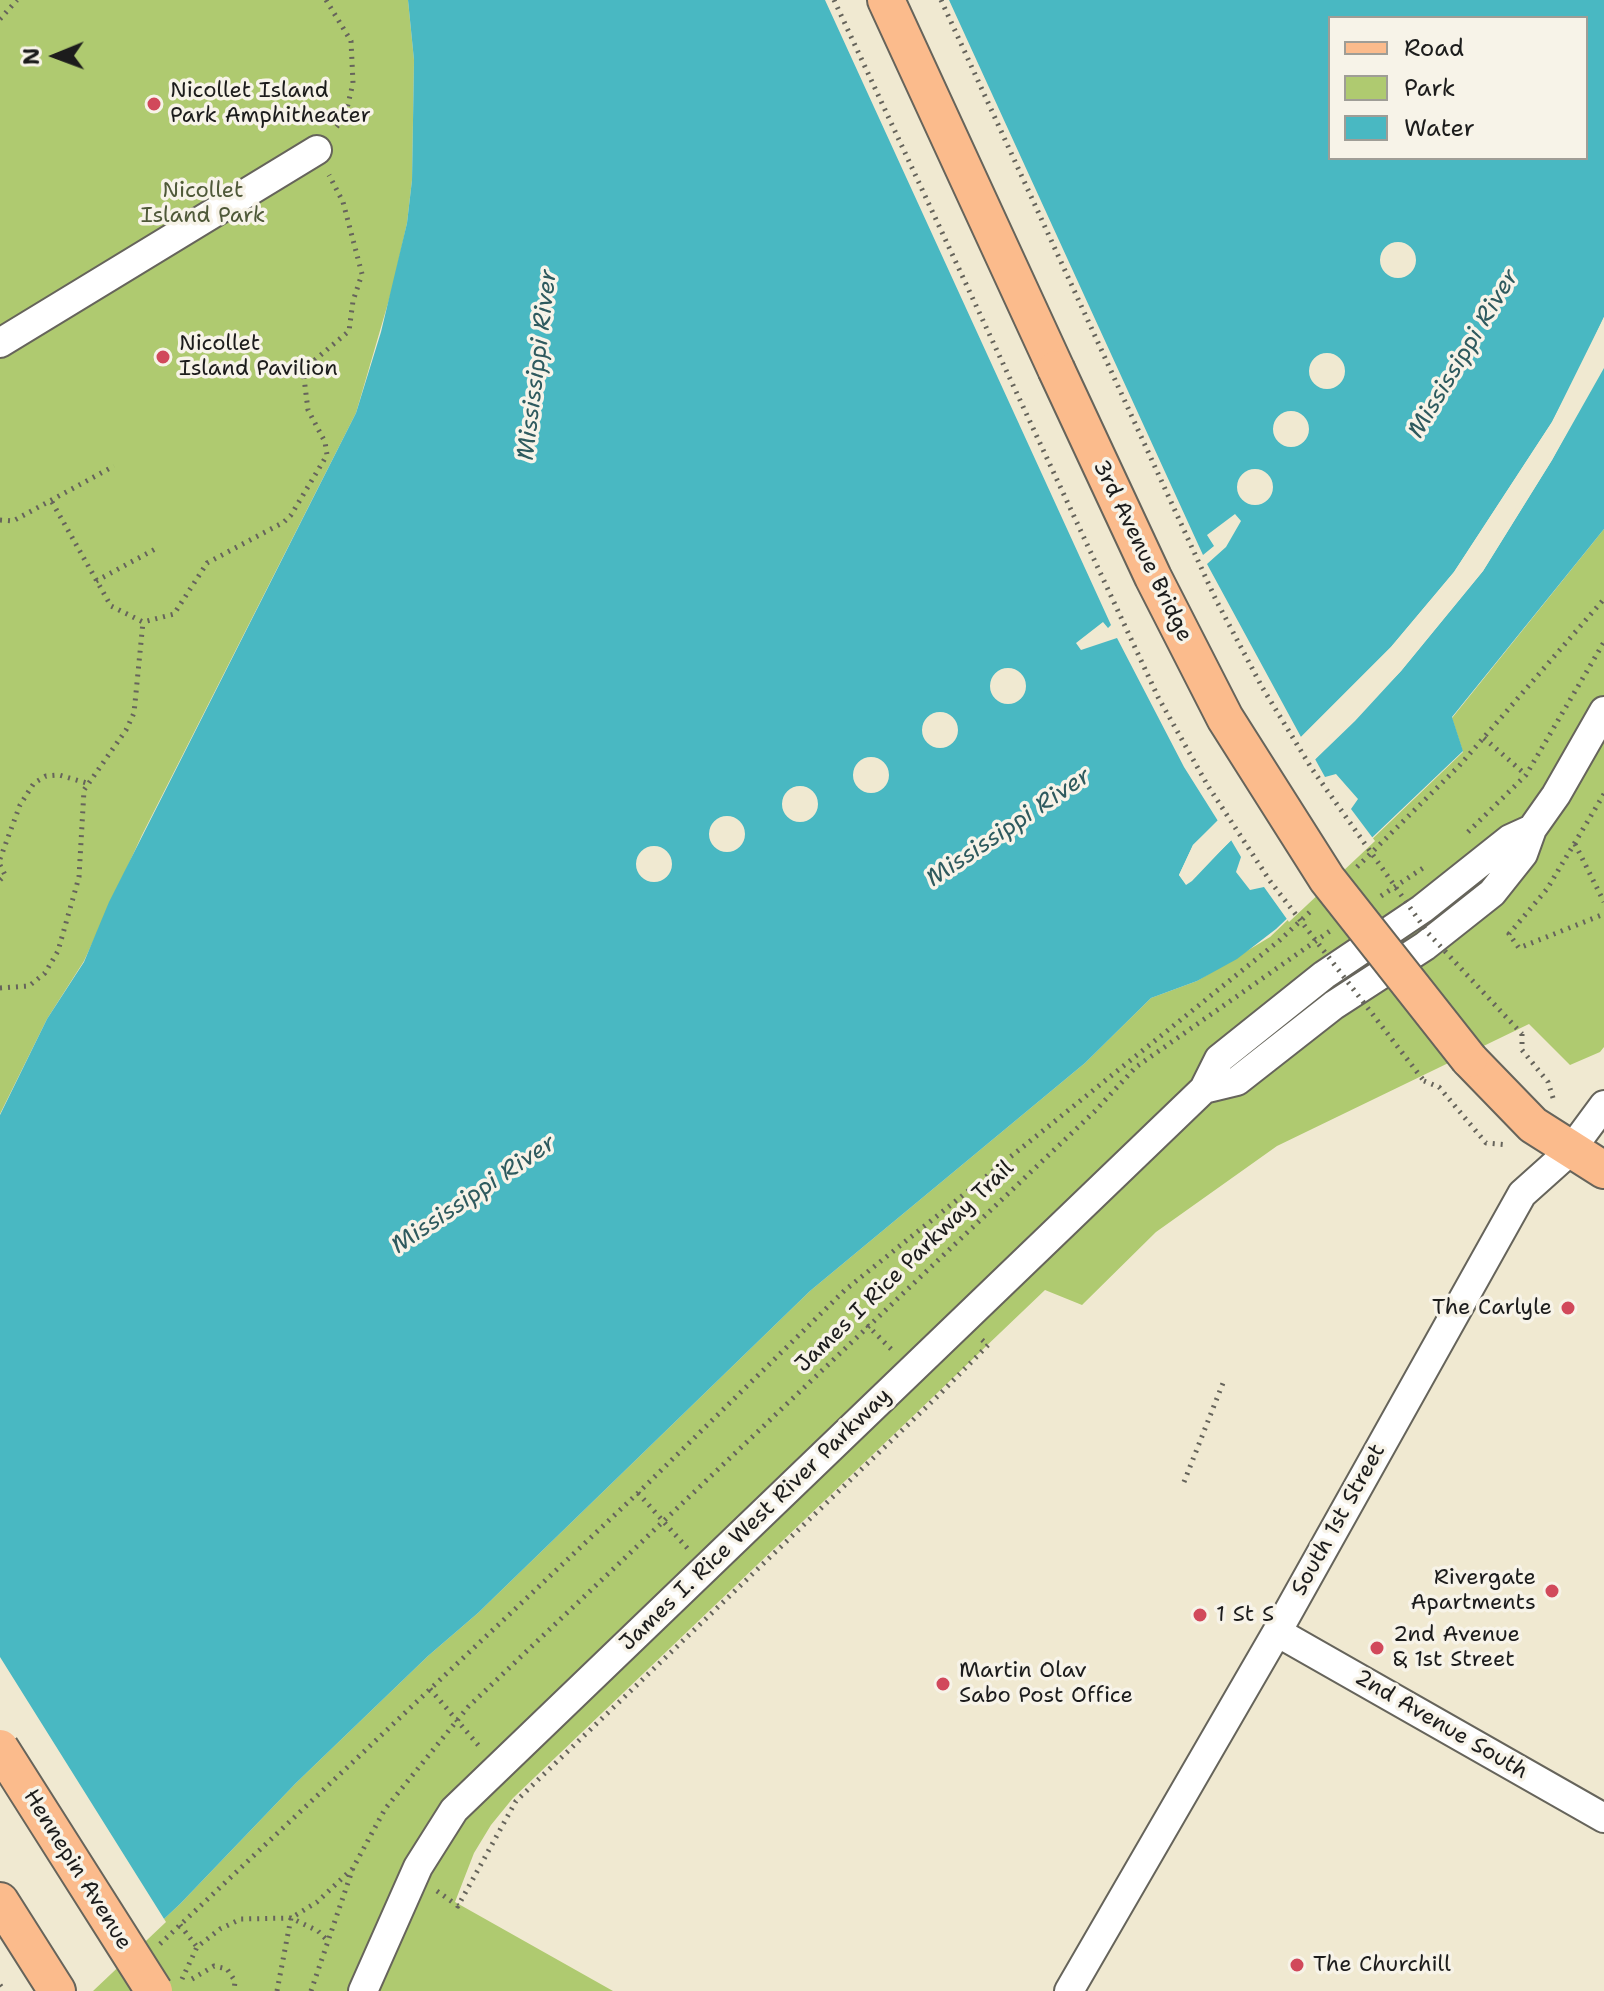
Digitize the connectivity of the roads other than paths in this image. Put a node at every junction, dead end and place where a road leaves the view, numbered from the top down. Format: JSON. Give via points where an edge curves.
{"nodes":[{"id":1,"x":886,"y":0,"type":"edge"},
{"id":2,"x":317,"y":150,"type":"road end"},
{"id":3,"x":0,"y":343,"type":"edge"},
{"id":4,"x":1604,"y":711,"type":"edge"},
{"id":5,"x":1604,"y":1105,"type":"edge"},
{"id":6,"x":1570,"y":1151,"type":"junction"},
{"id":7,"x":1604,"y":1170,"type":"edge"},
{"id":8,"x":1277,"y":1632,"type":"junction"},
{"id":9,"x":0,"y":1748,"type":"edge"},
{"id":10,"x":1604,"y":1818,"type":"edge"},
{"id":11,"x":0,"y":1901,"type":"edge"},
{"id":12,"x":57,"y":1991,"type":"edge"},
{"id":13,"x":154,"y":1991,"type":"edge"},
{"id":14,"x":363,"y":1991,"type":"edge"},
{"id":15,"x":1069,"y":1991,"type":"edge"}],
"edges":[{"from":1,"to":6,"type":"main road","name":"3rd Avenue Bridge","bridge":true,"via":[[1153,577],[1225,718],[1327,879],[1469,1059],[1533,1125]]},
{"from":2,"to":3,"type":"street"},
{"from":4,"to":14,"type":"street","name":"James I. Rice West River Parkway","via":[[1512,872],[1467,916],[1334,1005],[1237,1081],[1204,1089],[454,1810],[418,1867]]},
{"from":5,"to":6,"type":"street","name":"South 1st Street"},
{"from":6,"to":7,"type":"main road","name":"3rd Avenue Bridge"},
{"from":6,"to":8,"type":"street","name":"South 1st Street","via":[[1522,1194]]},
{"from":8,"to":10,"type":"street","name":"2nd Avenue South"},
{"from":8,"to":15,"type":"street","name":"South 1st Street"},
{"from":9,"to":13,"type":"main road","name":"Hennepin Avenue","bridge":true},
{"from":11,"to":12,"type":"main road"}]}
